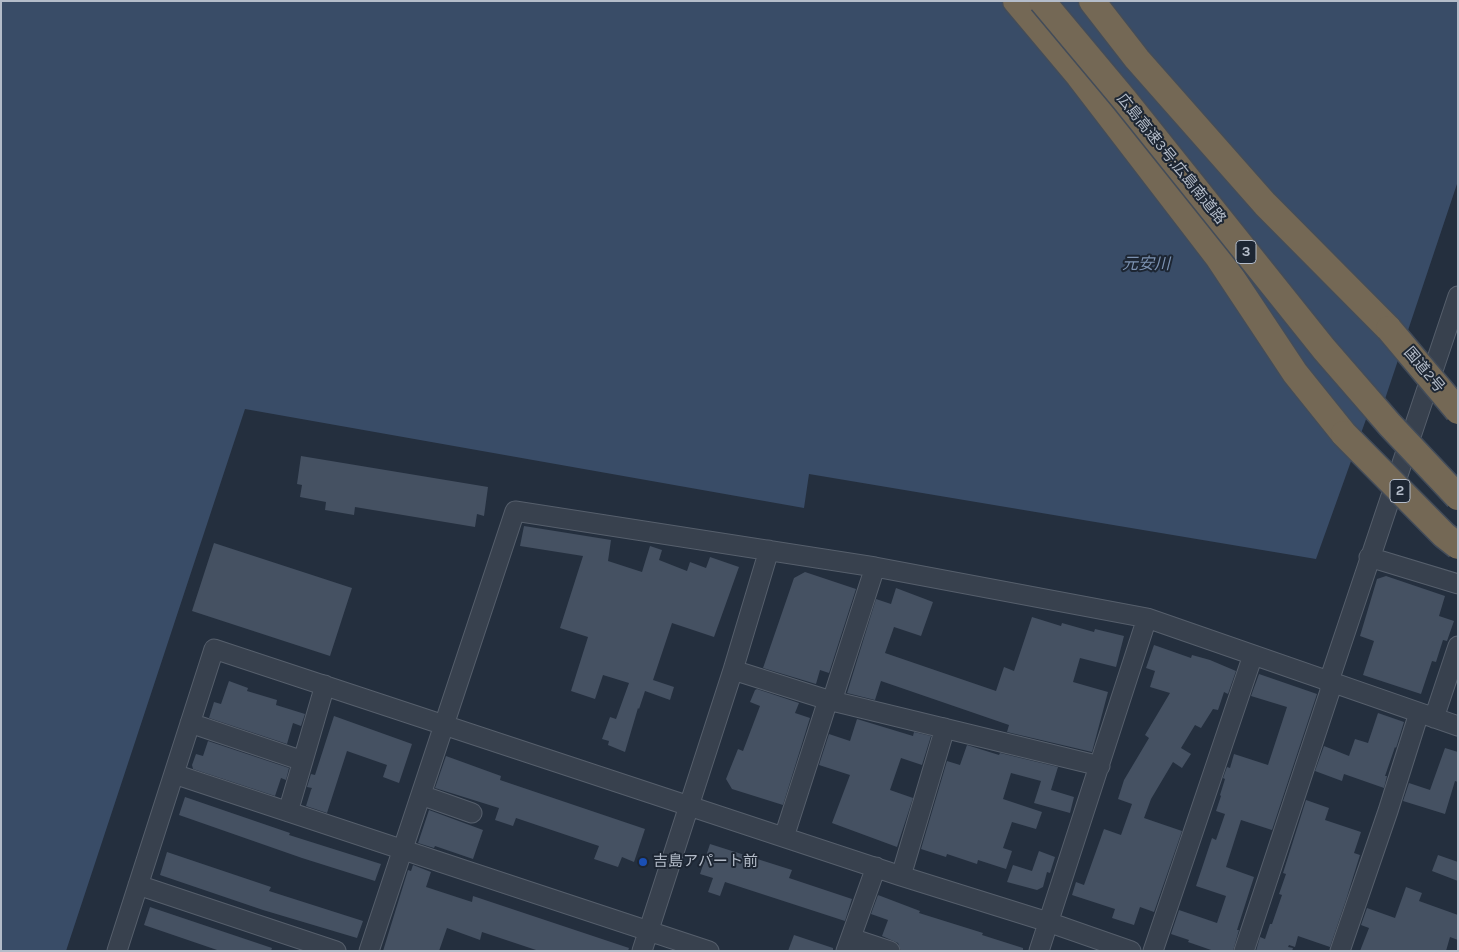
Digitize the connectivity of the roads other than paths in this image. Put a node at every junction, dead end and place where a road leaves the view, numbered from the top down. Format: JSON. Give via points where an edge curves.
{"nodes":[{"id":1,"x":1016,"y":1,"type":"edge"},
{"id":2,"x":1042,"y":1,"type":"edge"},
{"id":3,"x":1092,"y":1,"type":"edge"},
{"id":4,"x":1458,"y":296,"type":"edge"},
{"id":5,"x":1451,"y":339,"type":"edge"},
{"id":6,"x":1458,"y":411,"type":"edge"},
{"id":7,"x":1458,"y":497,"type":"edge"},
{"id":8,"x":1458,"y":546,"type":"edge"},
{"id":9,"x":769,"y":550,"type":"junction"},
{"id":10,"x":1369,"y":557,"type":"junction"},
{"id":11,"x":875,"y":567,"type":"junction"},
{"id":12,"x":1458,"y":584,"type":"edge"},
{"id":13,"x":1147,"y":618,"type":"junction"},
{"id":14,"x":1458,"y":646,"type":"edge"},
{"id":15,"x":1253,"y":655,"type":"junction"},
{"id":16,"x":733,"y":670,"type":"junction"},
{"id":17,"x":1329,"y":681,"type":"junction"},
{"id":18,"x":325,"y":686,"type":"junction"},
{"id":19,"x":830,"y":700,"type":"junction"},
{"id":20,"x":1426,"y":715,"type":"junction"},
{"id":21,"x":190,"y":723,"type":"junction"},
{"id":22,"x":444,"y":725,"type":"junction"},
{"id":23,"x":1458,"y":726,"type":"edge"},
{"id":24,"x":945,"y":728,"type":"junction"},
{"id":25,"x":303,"y":761,"type":"junction"},
{"id":26,"x":1100,"y":766,"type":"junction"},
{"id":27,"x":174,"y":774,"type":"junction"},
{"id":28,"x":421,"y":795,"type":"junction"},
{"id":29,"x":689,"y":806,"type":"junction"},
{"id":30,"x":288,"y":812,"type":"junction"},
{"id":31,"x":472,"y":813,"type":"dead end"},
{"id":32,"x":784,"y":837,"type":"junction"},
{"id":33,"x":403,"y":850,"type":"junction"},
{"id":34,"x":876,"y":867,"type":"junction"},
{"id":35,"x":902,"y":876,"type":"junction"},
{"id":36,"x":138,"y":885,"type":"junction"},
{"id":37,"x":1048,"y":922,"type":"junction"},
{"id":38,"x":648,"y":931,"type":"junction"},
{"id":39,"x":849,"y":944,"type":"edge"},
{"id":40,"x":117,"y":951,"type":"edge"},
{"id":41,"x":336,"y":951,"type":"edge"},
{"id":42,"x":369,"y":951,"type":"edge"},
{"id":43,"x":642,"y":951,"type":"edge"},
{"id":44,"x":709,"y":951,"type":"edge"},
{"id":45,"x":890,"y":951,"type":"edge"},
{"id":46,"x":1039,"y":951,"type":"edge"},
{"id":47,"x":1130,"y":951,"type":"edge"},
{"id":48,"x":1154,"y":951,"type":"edge"},
{"id":49,"x":1244,"y":951,"type":"edge"},
{"id":50,"x":1340,"y":951,"type":"edge"}],
"edges":[{"from":1,"to":8,"type":"highway","number":"2","bridge":true,"via":[[1079,76],[1218,257],[1295,374],[1344,434]]},
{"from":2,"to":7,"type":"highway","name":"広島高速3号;広島南道路","number":"3","bridge":true,"via":[[1324,349],[1390,426]]},
{"from":3,"to":6,"type":"highway","name":"国道2号","bridge":true,"via":[[1137,59],[1265,204],[1389,329]]},
{"from":4,"to":5,"type":"street"},
{"from":5,"to":10,"type":"street"},
{"from":9,"to":11,"type":"street"},
{"from":9,"to":16,"type":"street"},
{"from":9,"to":22,"type":"street","via":[[515,511]]},
{"from":10,"to":12,"type":"street"},
{"from":10,"to":17,"type":"street"},
{"from":11,"to":13,"type":"street"},
{"from":11,"to":19,"type":"street"},
{"from":13,"to":15,"type":"street"},
{"from":13,"to":26,"type":"street"},
{"from":14,"to":20,"type":"street"},
{"from":15,"to":17,"type":"street"},
{"from":15,"to":48,"type":"street"},
{"from":16,"to":19,"type":"street"},
{"from":16,"to":29,"type":"street"},
{"from":17,"to":20,"type":"street"},
{"from":17,"to":49,"type":"street","via":[[1330,692]]},
{"from":18,"to":21,"type":"street","via":[[214,649]]},
{"from":18,"to":22,"type":"street"},
{"from":18,"to":25,"type":"street"},
{"from":19,"to":24,"type":"street"},
{"from":19,"to":32,"type":"street"},
{"from":20,"to":23,"type":"street"},
{"from":20,"to":50,"type":"street","via":[[1388,811]]},
{"from":21,"to":25,"type":"street"},
{"from":21,"to":27,"type":"street"},
{"from":22,"to":28,"type":"street"},
{"from":22,"to":29,"type":"street"},
{"from":24,"to":26,"type":"street"},
{"from":24,"to":35,"type":"street"},
{"from":25,"to":30,"type":"street"},
{"from":26,"to":37,"type":"street"},
{"from":27,"to":30,"type":"street"},
{"from":27,"to":36,"type":"street"},
{"from":28,"to":31,"type":"street"},
{"from":28,"to":33,"type":"street"},
{"from":29,"to":32,"type":"street"},
{"from":29,"to":38,"type":"street"},
{"from":30,"to":33,"type":"street"},
{"from":32,"to":34,"type":"street"},
{"from":33,"to":38,"type":"street"},
{"from":33,"to":42,"type":"street"},
{"from":34,"to":35,"type":"street"},
{"from":34,"to":39,"type":"street"},
{"from":35,"to":37,"type":"street"},
{"from":36,"to":40,"type":"street"},
{"from":36,"to":41,"type":"street"},
{"from":37,"to":46,"type":"street"},
{"from":37,"to":47,"type":"street"},
{"from":38,"to":43,"type":"street"},
{"from":38,"to":44,"type":"street"},
{"from":39,"to":45,"type":"street"}]}
